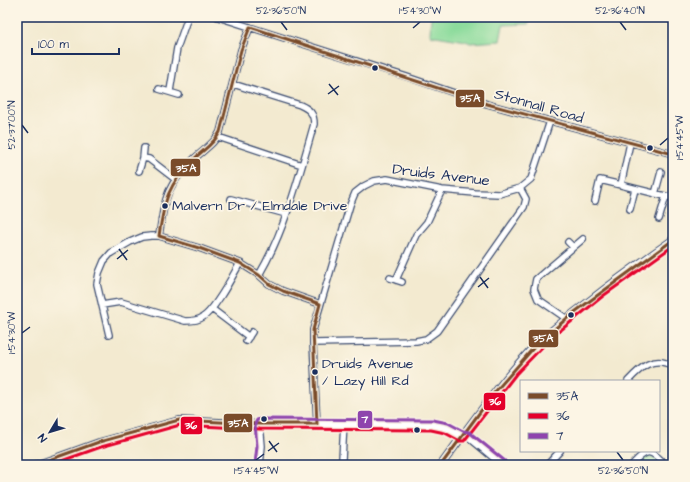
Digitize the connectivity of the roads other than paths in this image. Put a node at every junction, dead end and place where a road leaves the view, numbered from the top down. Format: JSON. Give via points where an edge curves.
{"nodes":[{"id":1,"x":188,"y":17,"type":"edge"},
{"id":2,"x":218,"y":17,"type":"edge"},
{"id":3,"x":250,"y":27,"type":"junction"},
{"id":4,"x":233,"y":84,"type":"junction"},
{"id":5,"x":159,"y":89,"type":"dead end"},
{"id":6,"x":170,"y":91,"type":"junction"},
{"id":7,"x":179,"y":95,"type":"dead end"},
{"id":8,"x":550,"y":121,"type":"junction"},
{"id":9,"x":218,"y":137,"type":"junction"},
{"id":10,"x":630,"y":143,"type":"junction"},
{"id":11,"x":144,"y":148,"type":"dead end"},
{"id":12,"x":673,"y":154,"type":"edge"},
{"id":13,"x":143,"y":158,"type":"junction"},
{"id":14,"x":302,"y":165,"type":"junction"},
{"id":15,"x":139,"y":171,"type":"dead end"},
{"id":16,"x":661,"y":172,"type":"dead end"},
{"id":17,"x":175,"y":179,"type":"junction"},
{"id":18,"x":621,"y":185,"type":"junction"},
{"id":19,"x":520,"y":188,"type":"junction"},
{"id":20,"x":635,"y":189,"type":"junction"},
{"id":21,"x":442,"y":190,"type":"junction"},
{"id":22,"x":655,"y":194,"type":"junction"},
{"id":23,"x":666,"y":196,"type":"junction"},
{"id":24,"x":236,"y":198,"type":"dead end"},
{"id":25,"x":673,"y":198,"type":"edge"},
{"id":26,"x":595,"y":201,"type":"dead end"},
{"id":27,"x":630,"y":209,"type":"dead end"},
{"id":28,"x":286,"y":214,"type":"junction"},
{"id":29,"x":659,"y":219,"type":"dead end"},
{"id":30,"x":159,"y":236,"type":"junction"},
{"id":31,"x":583,"y":239,"type":"dead end"},
{"id":32,"x":673,"y":240,"type":"edge"},
{"id":33,"x":568,"y":242,"type":"dead end"},
{"id":34,"x":573,"y":247,"type":"junction"},
{"id":35,"x":240,"y":264,"type":"junction"},
{"id":36,"x":259,"y":275,"type":"junction"},
{"id":37,"x":402,"y":282,"type":"dead end"},
{"id":38,"x":320,"y":304,"type":"junction"},
{"id":39,"x":102,"y":306,"type":"junction"},
{"id":40,"x":212,"y":309,"type":"junction"},
{"id":41,"x":567,"y":319,"type":"junction"},
{"id":42,"x":109,"y":335,"type":"dead end"},
{"id":43,"x":249,"y":337,"type":"dead end"},
{"id":44,"x":312,"y":343,"type":"junction"},
{"id":45,"x":673,"y":366,"type":"edge"},
{"id":46,"x":629,"y":380,"type":"edge"},
{"id":47,"x":260,"y":424,"type":"junction"},
{"id":48,"x":317,"y":424,"type":"junction"},
{"id":49,"x":344,"y":424,"type":"junction"},
{"id":50,"x":462,"y":436,"type":"junction"},
{"id":51,"x":559,"y":452,"type":"edge"},
{"id":52,"x":35,"y":465,"type":"edge"},
{"id":53,"x":260,"y":465,"type":"edge"},
{"id":54,"x":339,"y":465,"type":"edge"},
{"id":55,"x":441,"y":465,"type":"edge"},
{"id":56,"x":502,"y":465,"type":"edge"},
{"id":57,"x":547,"y":465,"type":"edge"},
{"id":58,"x":632,"y":465,"type":"edge"},
{"id":59,"x":666,"y":465,"type":"edge"}],
"edges":[{"from":1,"to":6,"type":"street","via":[[178,48]]},
{"from":2,"to":3,"type":"street","name":"Stonnall Road"},
{"from":3,"to":4,"type":"street"},
{"from":3,"to":8,"type":"street","name":"Stonnall Road","via":[[487,104]]},
{"from":4,"to":9,"type":"street"},
{"from":4,"to":14,"type":"street","via":[[300,104],[312,112],[314,124]]},
{"from":5,"to":6,"type":"street"},
{"from":6,"to":7,"type":"street"},
{"from":8,"to":10,"type":"street","name":"Stonnall Road"},
{"from":8,"to":19,"type":"street","via":[[531,180]]},
{"from":9,"to":14,"type":"street"},
{"from":9,"to":17,"type":"street"},
{"from":10,"to":12,"type":"street","name":"Stonnall Road"},
{"from":10,"to":18,"type":"street"},
{"from":11,"to":13,"type":"street"},
{"from":13,"to":15,"type":"street"},
{"from":13,"to":17,"type":"street","via":[[149,159]]},
{"from":14,"to":28,"type":"street"},
{"from":16,"to":22,"type":"street"},
{"from":17,"to":30,"type":"street","via":[[166,197]]},
{"from":18,"to":20,"type":"street"},
{"from":18,"to":26,"type":"street","via":[[600,180]]},
{"from":19,"to":21,"type":"street","name":"Druids Avenue","via":[[499,194]]},
{"from":19,"to":44,"type":"street","via":[[526,199],[524,208],[437,331],[426,339],[416,341]]},
{"from":20,"to":22,"type":"street"},
{"from":20,"to":27,"type":"street"},
{"from":21,"to":37,"type":"street","via":[[427,222],[416,234],[393,279]]},
{"from":21,"to":38,"type":"street","name":"Druids Avenue","via":[[388,179],[374,181],[355,193]]},
{"from":22,"to":23,"type":"street"},
{"from":23,"to":25,"type":"street"},
{"from":23,"to":29,"type":"street"},
{"from":24,"to":28,"type":"street"},
{"from":28,"to":36,"type":"street","via":[[271,256]]},
{"from":30,"to":35,"type":"street"},
{"from":30,"to":39,"type":"street","via":[[142,237],[130,242],[111,253],[104,261],[97,284]]},
{"from":31,"to":34,"type":"street"},
{"from":32,"to":41,"type":"street","via":[[620,277]]},
{"from":33,"to":34,"type":"street"},
{"from":34,"to":41,"type":"street","via":[[536,279],[534,289],[538,300]]},
{"from":35,"to":36,"type":"street"},
{"from":35,"to":40,"type":"street"},
{"from":36,"to":38,"type":"street","via":[[283,291]]},
{"from":38,"to":44,"type":"street","name":"Druids Avenue"},
{"from":39,"to":40,"type":"street","via":[[121,302],[185,321],[203,317]]},
{"from":39,"to":42,"type":"street"},
{"from":40,"to":43,"type":"street"},
{"from":41,"to":50,"type":"street","via":[[530,351]]},
{"from":44,"to":48,"type":"street","name":"Druids Avenue"},
{"from":45,"to":46,"type":"street","via":[[664,362],[650,363]]},
{"from":47,"to":48,"type":"street"},
{"from":47,"to":52,"type":"street","via":[[179,420],[99,442]]},
{"from":47,"to":53,"type":"street"},
{"from":48,"to":49,"type":"street"},
{"from":49,"to":50,"type":"street","via":[[432,425],[447,428]]},
{"from":49,"to":54,"type":"street","via":[[342,459]]},
{"from":50,"to":55,"type":"street"},
{"from":50,"to":56,"type":"street","via":[[467,436]]},
{"from":51,"to":57,"type":"street"},
{"from":58,"to":59,"type":"street","via":[[641,454],[647,452],[655,454]]}]}
